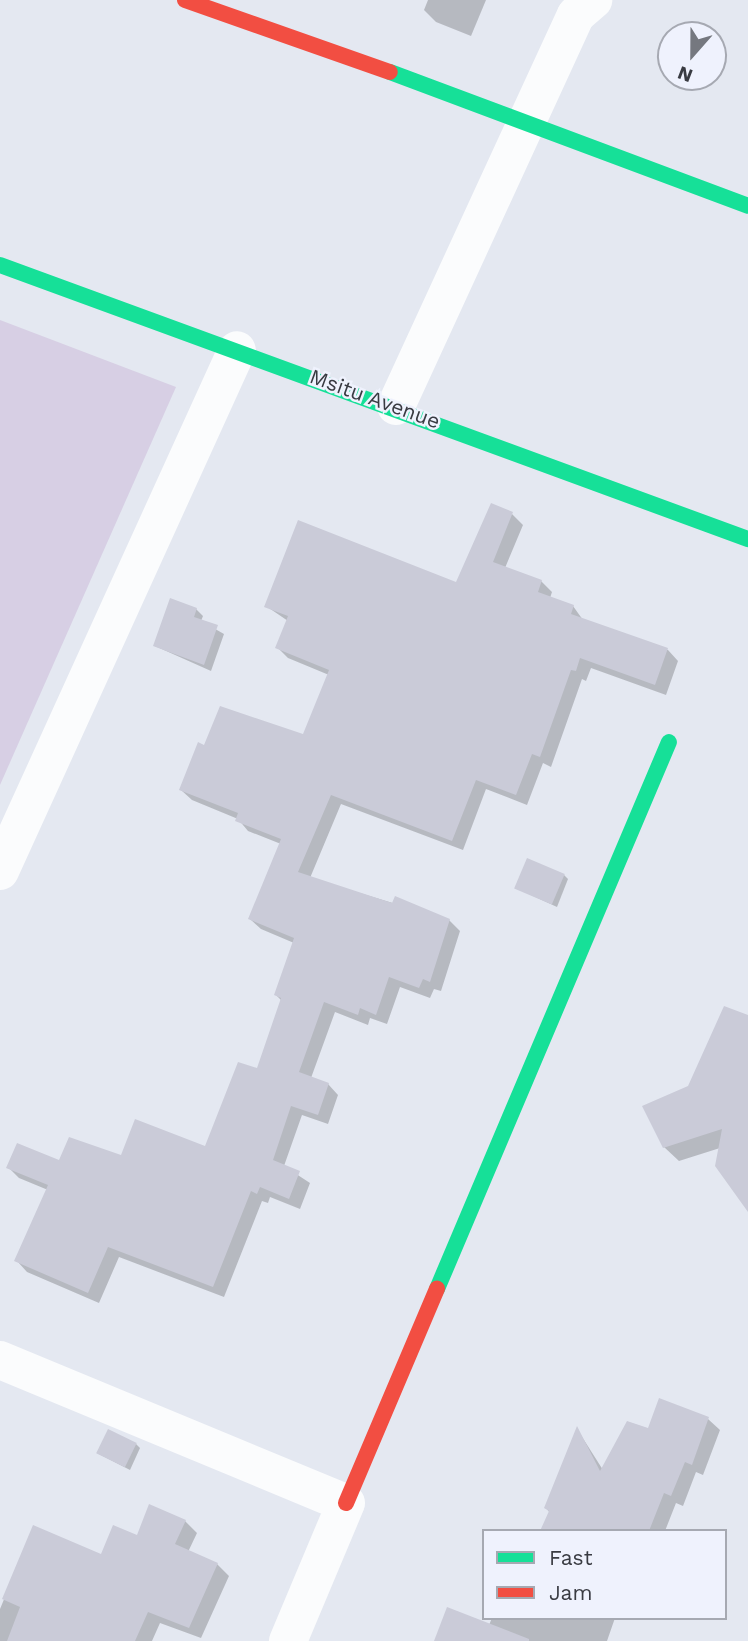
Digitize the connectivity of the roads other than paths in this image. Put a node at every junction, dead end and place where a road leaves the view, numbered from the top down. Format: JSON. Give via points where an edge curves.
{"nodes":[{"id":1,"x":185,"y":0,"type":"edge"},
{"id":2,"x":593,"y":0,"type":"edge"},
{"id":3,"x":528,"y":121,"type":"junction"},
{"id":4,"x":748,"y":206,"type":"edge"},
{"id":5,"x":0,"y":265,"type":"edge"},
{"id":6,"x":237,"y":350,"type":"junction"},
{"id":7,"x":397,"y":406,"type":"junction"},
{"id":8,"x":748,"y":539,"type":"edge"},
{"id":9,"x":669,"y":742,"type":"dead end"},
{"id":10,"x":0,"y":871,"type":"edge"},
{"id":11,"x":0,"y":1360,"type":"edge"},
{"id":12,"x":346,"y":1503,"type":"junction"},
{"id":13,"x":288,"y":1641,"type":"edge"}],
"edges":[{"from":1,"to":3,"type":"street"},
{"from":2,"to":3,"type":"street","via":[[576,15]]},
{"from":3,"to":4,"type":"street"},
{"from":3,"to":7,"type":"street"},
{"from":5,"to":6,"type":"street","name":"Msitu Avenue"},
{"from":6,"to":7,"type":"street","name":"Msitu Avenue"},
{"from":6,"to":10,"type":"street"},
{"from":7,"to":8,"type":"street","name":"Msitu Avenue"},
{"from":9,"to":12,"type":"street"},
{"from":11,"to":12,"type":"street"},
{"from":12,"to":13,"type":"street"}]}
